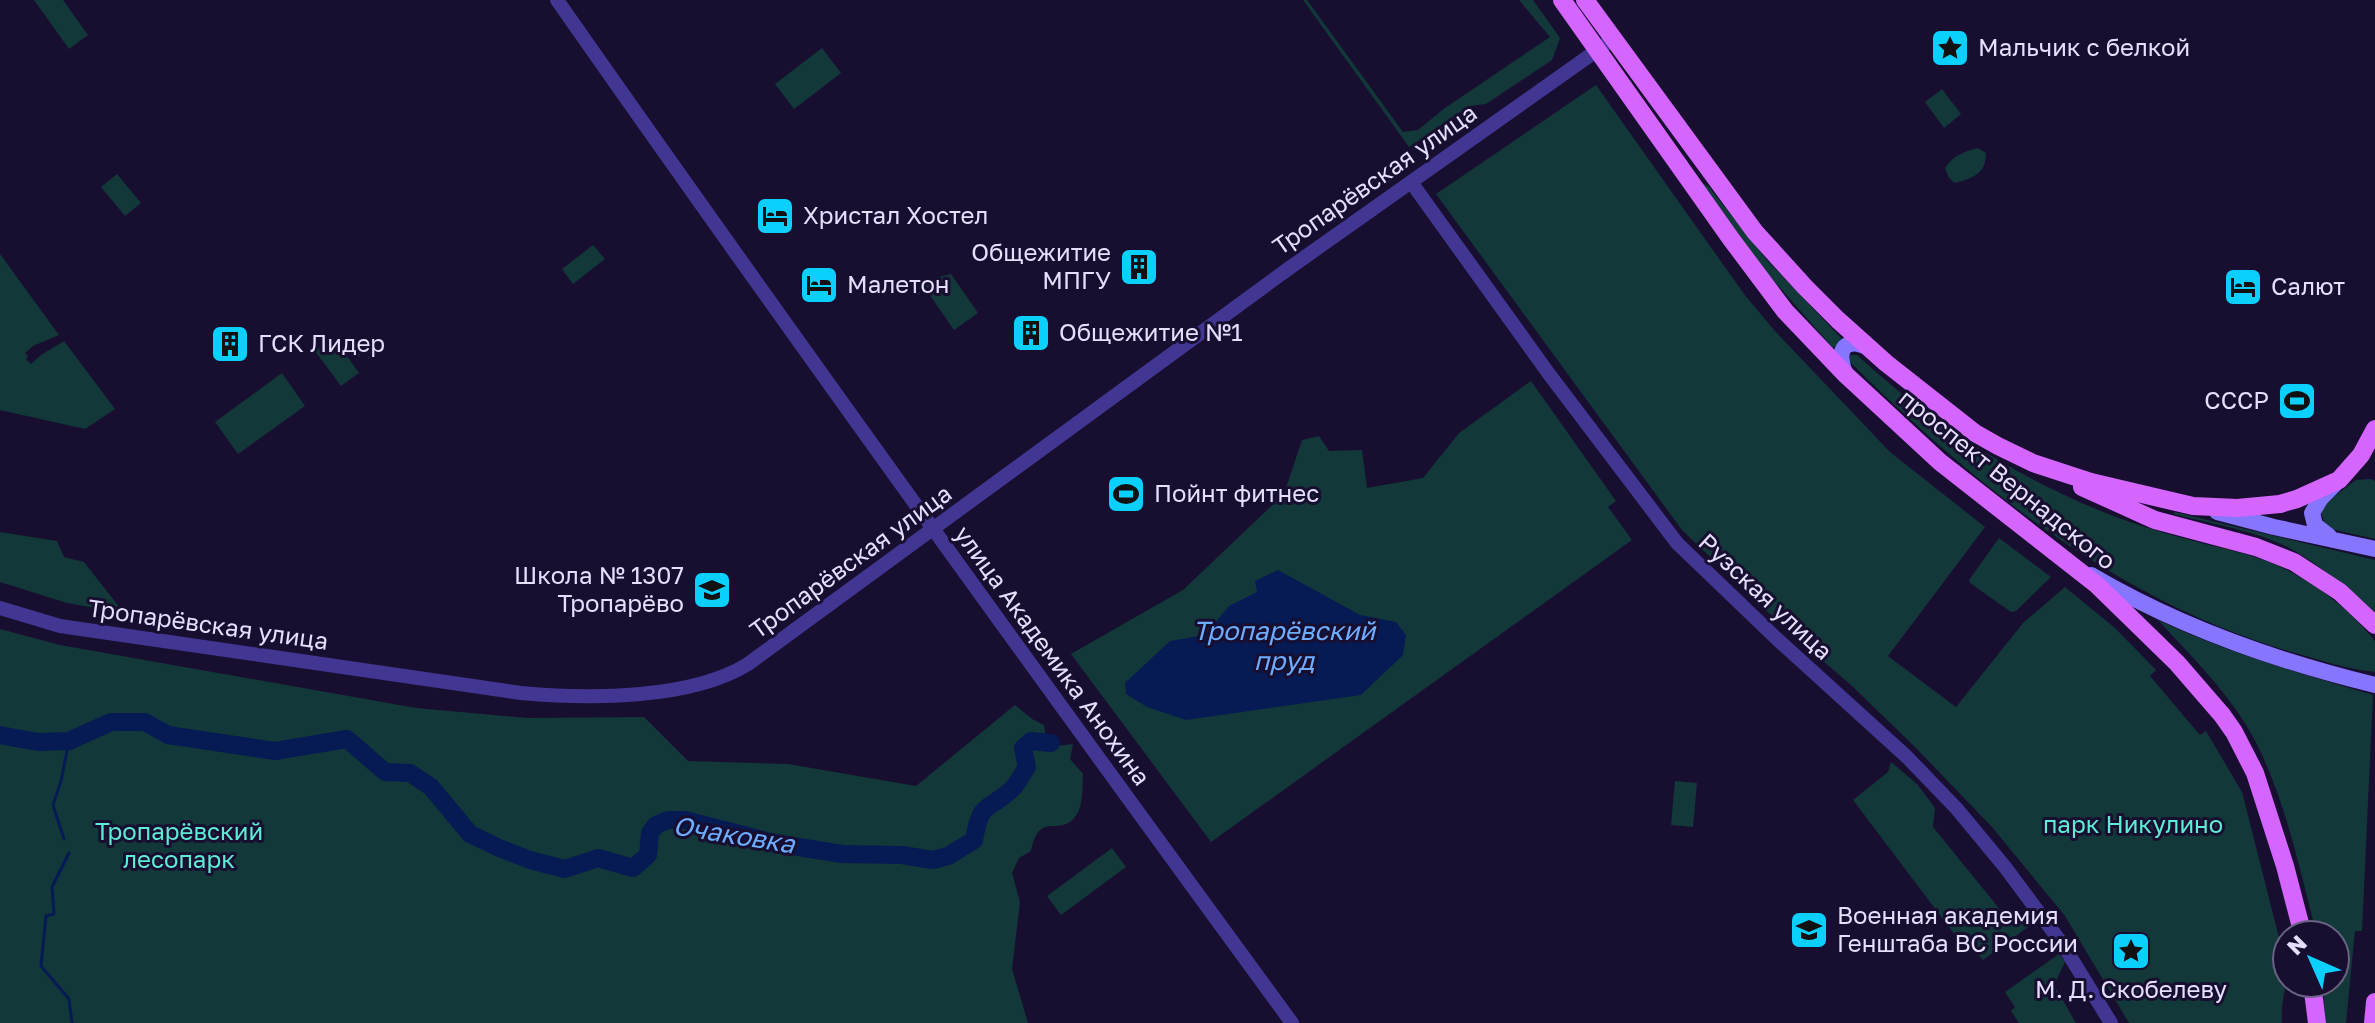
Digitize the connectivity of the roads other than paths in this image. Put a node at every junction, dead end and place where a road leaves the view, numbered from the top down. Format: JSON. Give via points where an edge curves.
{"nodes":[{"id":1,"x":557,"y":0,"type":"edge"},
{"id":2,"x":1562,"y":0,"type":"edge"},
{"id":3,"x":1585,"y":0,"type":"edge"},
{"id":4,"x":1605,"y":44,"type":"junction"},
{"id":5,"x":1411,"y":182,"type":"junction"},
{"id":6,"x":1870,"y":349,"type":"junction"},
{"id":7,"x":1846,"y":375,"type":"junction"},
{"id":8,"x":2375,"y":429,"type":"edge"},
{"id":9,"x":2033,"y":463,"type":"junction"},
{"id":10,"x":2339,"y":480,"type":"junction"},
{"id":11,"x":2193,"y":506,"type":"junction"},
{"id":12,"x":934,"y":529,"type":"junction"},
{"id":13,"x":2342,"y":542,"type":"junction"},
{"id":14,"x":2375,"y":549,"type":"edge"},
{"id":15,"x":2076,"y":567,"type":"junction"},
{"id":16,"x":0,"y":608,"type":"edge"},
{"id":17,"x":2375,"y":625,"type":"edge"},
{"id":18,"x":2375,"y":685,"type":"edge"},
{"id":19,"x":2299,"y":919,"type":"edge"},
{"id":20,"x":2314,"y":999,"type":"edge"},
{"id":21,"x":2375,"y":1002,"type":"edge"},
{"id":22,"x":1292,"y":1023,"type":"edge"},
{"id":23,"x":2111,"y":1023,"type":"edge"},
{"id":24,"x":2317,"y":1023,"type":"edge"},
{"id":25,"x":2373,"y":1023,"type":"edge"}],
"edges":[{"from":1,"to":12,"type":"street","name":"улица Академика Анохина"},
{"from":2,"to":4,"type":"main road","name":"проспект Вернадского"},
{"from":3,"to":4,"type":"main road","name":"проспект Вернадского"},
{"from":4,"to":5,"type":"street","name":"Тропарёвская улица"},
{"from":4,"to":6,"type":"main road","name":"проспект Вернадского","via":[[1755,232]]},
{"from":4,"to":7,"type":"main road","name":"проспект Вернадского","via":[[1752,269]]},
{"from":5,"to":12,"type":"street","name":"Тропарёвская улица"},
{"from":5,"to":23,"type":"street","name":"Рузская улица","via":[[1677,543],[1957,809],[2063,945]]},
{"from":6,"to":7,"type":"main road","via":[[1854,343],[1843,349]]},
{"from":6,"to":9,"type":"main road","name":"проспект Вернадского","via":[[1975,433]]},
{"from":7,"to":15,"type":"main road","name":"проспект Вернадского","via":[[1940,462]]},
{"from":8,"to":10,"type":"main road"},
{"from":9,"to":11,"type":"main road","name":"проспект Вернадского"},
{"from":9,"to":17,"type":"main road","via":[[2138,513],[2294,562],[2340,592]]},
{"from":10,"to":11,"type":"main road","name":"проспект Вернадского","via":[[2280,504]]},
{"from":10,"to":13,"type":"main road","via":[[2321,498],[2312,519]]},
{"from":11,"to":13,"type":"main road"},
{"from":12,"to":16,"type":"street","name":"Тропарёвская улица","via":[[734,673],[641,694],[576,697],[489,689],[60,626]]},
{"from":12,"to":22,"type":"street","name":"улица Академика Анохина"},
{"from":13,"to":14,"type":"main road"},
{"from":15,"to":18,"type":"main road","via":[[2212,634]]},
{"from":15,"to":19,"type":"main road","name":"проспект Вернадского","via":[[2177,663],[2234,732],[2268,810]]},
{"from":20,"to":24,"type":"main road"},
{"from":21,"to":25,"type":"main road"}]}
